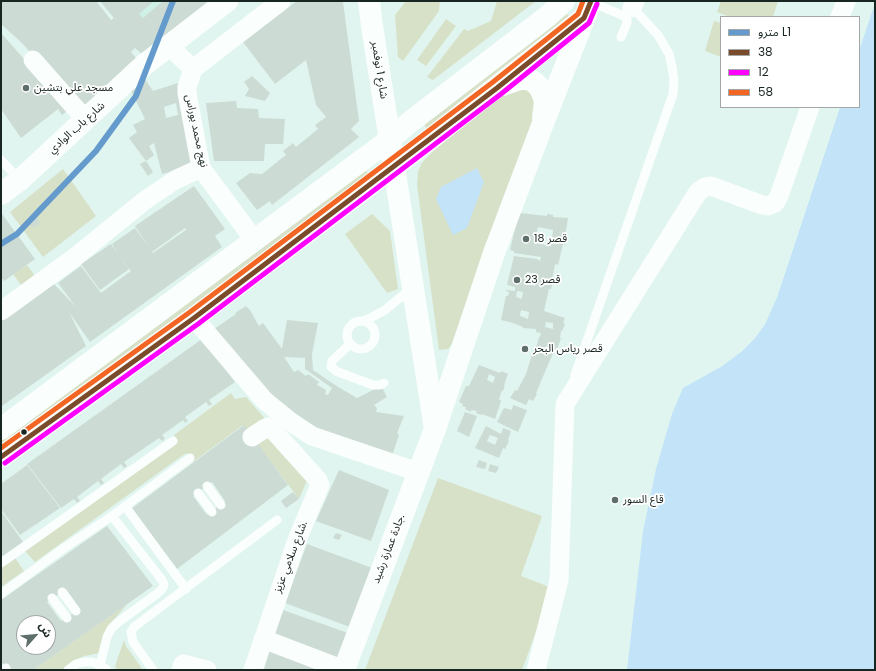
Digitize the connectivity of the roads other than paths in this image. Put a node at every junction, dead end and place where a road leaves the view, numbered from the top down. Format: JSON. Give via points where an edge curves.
{"nodes":[{"id":1,"x":227,"y":1,"type":"edge"},
{"id":2,"x":281,"y":1,"type":"edge"},
{"id":3,"x":369,"y":1,"type":"edge"},
{"id":4,"x":564,"y":1,"type":"edge"},
{"id":5,"x":846,"y":1,"type":"edge"},
{"id":6,"x":631,"y":3,"type":"edge"},
{"id":7,"x":589,"y":7,"type":"edge"},
{"id":8,"x":840,"y":16,"type":"edge"},
{"id":9,"x":621,"y":37,"type":"dead end"},
{"id":10,"x":169,"y":46,"type":"junction"},
{"id":11,"x":33,"y":60,"type":"dead end"},
{"id":12,"x":193,"y":69,"type":"junction"},
{"id":13,"x":497,"y":88,"type":"junction"},
{"id":14,"x":810,"y":108,"type":"edge"},
{"id":15,"x":86,"y":120,"type":"junction"},
{"id":16,"x":542,"y":126,"type":"junction"},
{"id":17,"x":389,"y":140,"type":"junction"},
{"id":18,"x":1,"y":160,"type":"edge"},
{"id":19,"x":394,"y":167,"type":"junction"},
{"id":20,"x":201,"y":168,"type":"junction"},
{"id":21,"x":20,"y":180,"type":"junction"},
{"id":22,"x":1,"y":194,"type":"edge"},
{"id":23,"x":255,"y":241,"type":"junction"},
{"id":24,"x":413,"y":287,"type":"junction"},
{"id":25,"x":385,"y":310,"type":"junction"},
{"id":26,"x":1,"y":311,"type":"edge"},
{"id":27,"x":363,"y":321,"type":"junction"},
{"id":28,"x":187,"y":323,"type":"junction"},
{"id":29,"x":375,"y":333,"type":"junction"},
{"id":30,"x":350,"y":344,"type":"junction"},
{"id":31,"x":384,"y":383,"type":"dead end"},
{"id":32,"x":565,"y":404,"type":"junction"},
{"id":33,"x":1,"y":429,"type":"edge"},
{"id":34,"x":435,"y":429,"type":"junction"},
{"id":35,"x":252,"y":437,"type":"dead end"},
{"id":36,"x":173,"y":441,"type":"dead end"},
{"id":37,"x":1,"y":457,"type":"edge"},
{"id":38,"x":190,"y":458,"type":"dead end"},
{"id":39,"x":418,"y":472,"type":"junction"},
{"id":40,"x":207,"y":486,"type":"dead end"},
{"id":41,"x":198,"y":493,"type":"dead end"},
{"id":42,"x":221,"y":505,"type":"dead end"},
{"id":43,"x":125,"y":506,"type":"junction"},
{"id":44,"x":212,"y":512,"type":"dead end"},
{"id":45,"x":112,"y":516,"type":"junction"},
{"id":46,"x":277,"y":520,"type":"dead end"},
{"id":47,"x":1,"y":563,"type":"edge"},
{"id":48,"x":186,"y":589,"type":"junction"},
{"id":49,"x":62,"y":592,"type":"dead end"},
{"id":50,"x":1,"y":594,"type":"edge"},
{"id":51,"x":52,"y":598,"type":"dead end"},
{"id":52,"x":76,"y":611,"type":"dead end"},
{"id":53,"x":66,"y":618,"type":"dead end"},
{"id":54,"x":263,"y":639,"type":"junction"},
{"id":55,"x":103,"y":667,"type":"edge"},
{"id":56,"x":182,"y":667,"type":"edge"},
{"id":57,"x":341,"y":669,"type":"edge"},
{"id":58,"x":68,"y":670,"type":"edge"},
{"id":59,"x":153,"y":670,"type":"edge"},
{"id":60,"x":207,"y":670,"type":"edge"},
{"id":61,"x":253,"y":670,"type":"edge"},
{"id":62,"x":536,"y":670,"type":"edge"}],
"edges":[{"from":1,"to":10,"type":"main road","name":"شارع باب الوادي"},
{"from":2,"to":12,"type":"street"},
{"from":3,"to":17,"type":"main road","name":"شارع 1 نوفمبر"},
{"from":4,"to":17,"type":"main road"},
{"from":5,"to":8,"type":"street"},
{"from":6,"to":32,"type":"lane","via":[[658,35],[669,54],[674,80],[673,94]]},
{"from":7,"to":9,"type":"lane","via":[[624,16],[627,23]]},
{"from":7,"to":13,"type":"main road"},
{"from":7,"to":16,"type":"main road"},
{"from":10,"to":12,"type":"street"},
{"from":10,"to":15,"type":"main road","name":"شارع باب الوادي","via":[[144,65]]},
{"from":11,"to":15,"type":"street"},
{"from":12,"to":20,"type":"street","name":"نهج محمد بوراس","via":[[187,93]]},
{"from":13,"to":16,"type":"main road","via":[[520,79],[534,82],[540,88],[545,101]]},
{"from":13,"to":19,"type":"main road"},
{"from":14,"to":32,"type":"street","via":[[776,203],[762,205],[711,186],[698,192]]},
{"from":15,"to":21,"type":"main road","name":"شارع باب الوادي"},
{"from":16,"to":34,"type":"main road","name":"جادة عمارة رشيد.","via":[[494,253]]},
{"from":17,"to":19,"type":"main road","name":"شارع 1 نوفمبر"},
{"from":17,"to":23,"type":"main road"},
{"from":18,"to":21,"type":"lane"},
{"from":19,"to":24,"type":"main road","name":"شارع 1 نوفمبر"},
{"from":19,"to":28,"type":"main road"},
{"from":20,"to":23,"type":"street","name":"نهج محمد بوراس"},
{"from":20,"to":26,"type":"street","via":[[175,180],[144,201],[68,263]]},
{"from":21,"to":22,"type":"main road","name":"شارع باب الوادي"},
{"from":23,"to":33,"type":"main road"},
{"from":24,"to":25,"type":"lane"},
{"from":24,"to":34,"type":"main road","name":"شارع 1 نوفمبر"},
{"from":25,"to":27,"type":"lane"},
{"from":25,"to":29,"type":"lane","via":[[378,319]]},
{"from":27,"to":29,"type":"lane","via":[[371,325]]},
{"from":27,"to":30,"type":"lane","via":[[354,322],[348,329],[347,338]]},
{"from":28,"to":37,"type":"main road"},
{"from":28,"to":39,"type":"street","via":[[264,400],[312,436]]},
{"from":29,"to":30,"type":"lane","via":[[373,342],[366,348],[356,348]]},
{"from":30,"to":31,"type":"lane","via":[[332,361],[331,367],[373,385]]},
{"from":32,"to":62,"type":"street","via":[[559,580]]},
{"from":34,"to":39,"type":"main road","name":"جادة عمارة رشيد."},
{"from":35,"to":54,"type":"street","name":"شارع سلامي عزيز.","via":[[268,427],[272,429],[320,485],[297,540]]},
{"from":36,"to":47,"type":"lane"},
{"from":38,"to":43,"type":"lane"},
{"from":39,"to":57,"type":"main road","name":"جادة عمارة رشيد."},
{"from":40,"to":42,"type":"lane"},
{"from":41,"to":44,"type":"lane"},
{"from":43,"to":45,"type":"lane"},
{"from":43,"to":48,"type":"lane"},
{"from":45,"to":50,"type":"lane"},
{"from":45,"to":55,"type":"lane","via":[[164,584],[163,588],[111,629],[107,637]]},
{"from":46,"to":48,"type":"lane"},
{"from":48,"to":59,"type":"lane","via":[[140,622],[131,632],[132,642]]},
{"from":49,"to":52,"type":"lane"},
{"from":51,"to":53,"type":"lane"},
{"from":54,"to":57,"type":"street"},
{"from":54,"to":61,"type":"street","name":"شارع سلامي عزيز."},
{"from":55,"to":58,"type":"lane","via":[[92,662],[84,662]]},
{"from":56,"to":60,"type":"street"}]}
